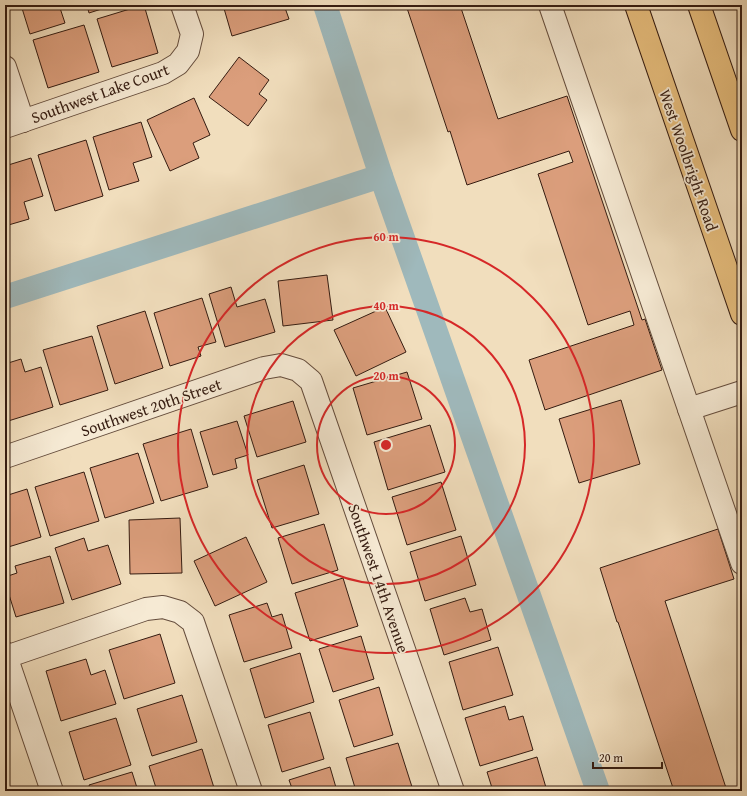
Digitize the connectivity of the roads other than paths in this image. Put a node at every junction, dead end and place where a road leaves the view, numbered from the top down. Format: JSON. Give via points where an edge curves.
{"nodes":[{"id":1,"x":182,"y":5,"type":"edge"},
{"id":2,"x":550,"y":5,"type":"edge"},
{"id":3,"x":636,"y":5,"type":"edge"},
{"id":4,"x":699,"y":5,"type":"edge"},
{"id":5,"x":5,"y":67,"type":"edge"},
{"id":6,"x":14,"y":124,"type":"edge"},
{"id":7,"x":742,"y":130,"type":"edge"},
{"id":8,"x":742,"y":314,"type":"edge"},
{"id":9,"x":298,"y":370,"type":"joint"},
{"id":10,"x":742,"y":392,"type":"edge"},
{"id":11,"x":689,"y":409,"type":"junction"},
{"id":12,"x":5,"y":457,"type":"edge"},
{"id":13,"x":742,"y":563,"type":"edge"},
{"id":14,"x":6,"y":655,"type":"edge"},
{"id":15,"x":52,"y":791,"type":"edge"},
{"id":16,"x":251,"y":791,"type":"edge"},
{"id":17,"x":453,"y":791,"type":"edge"}],
"edges":[{"from":1,"to":6,"type":"street","name":"Southwest Lake Court","via":[[192,34],[188,51],[178,64],[163,73]]},
{"from":2,"to":11,"type":"street"},
{"from":3,"to":8,"type":"main road","name":"West Woolbright Road"},
{"from":4,"to":7,"type":"main road"},
{"from":5,"to":6,"type":"street"},
{"from":9,"to":12,"type":"street","name":"Southwest 20th Street","via":[[281,365],[264,368]]},
{"from":9,"to":17,"type":"street","name":"Southwest 14th Avenue","via":[[311,380]]},
{"from":10,"to":11,"type":"street"},
{"from":11,"to":13,"type":"street"},
{"from":14,"to":15,"type":"street"},
{"from":14,"to":16,"type":"street","via":[[146,609],[163,607],[180,612],[193,622]]}]}
